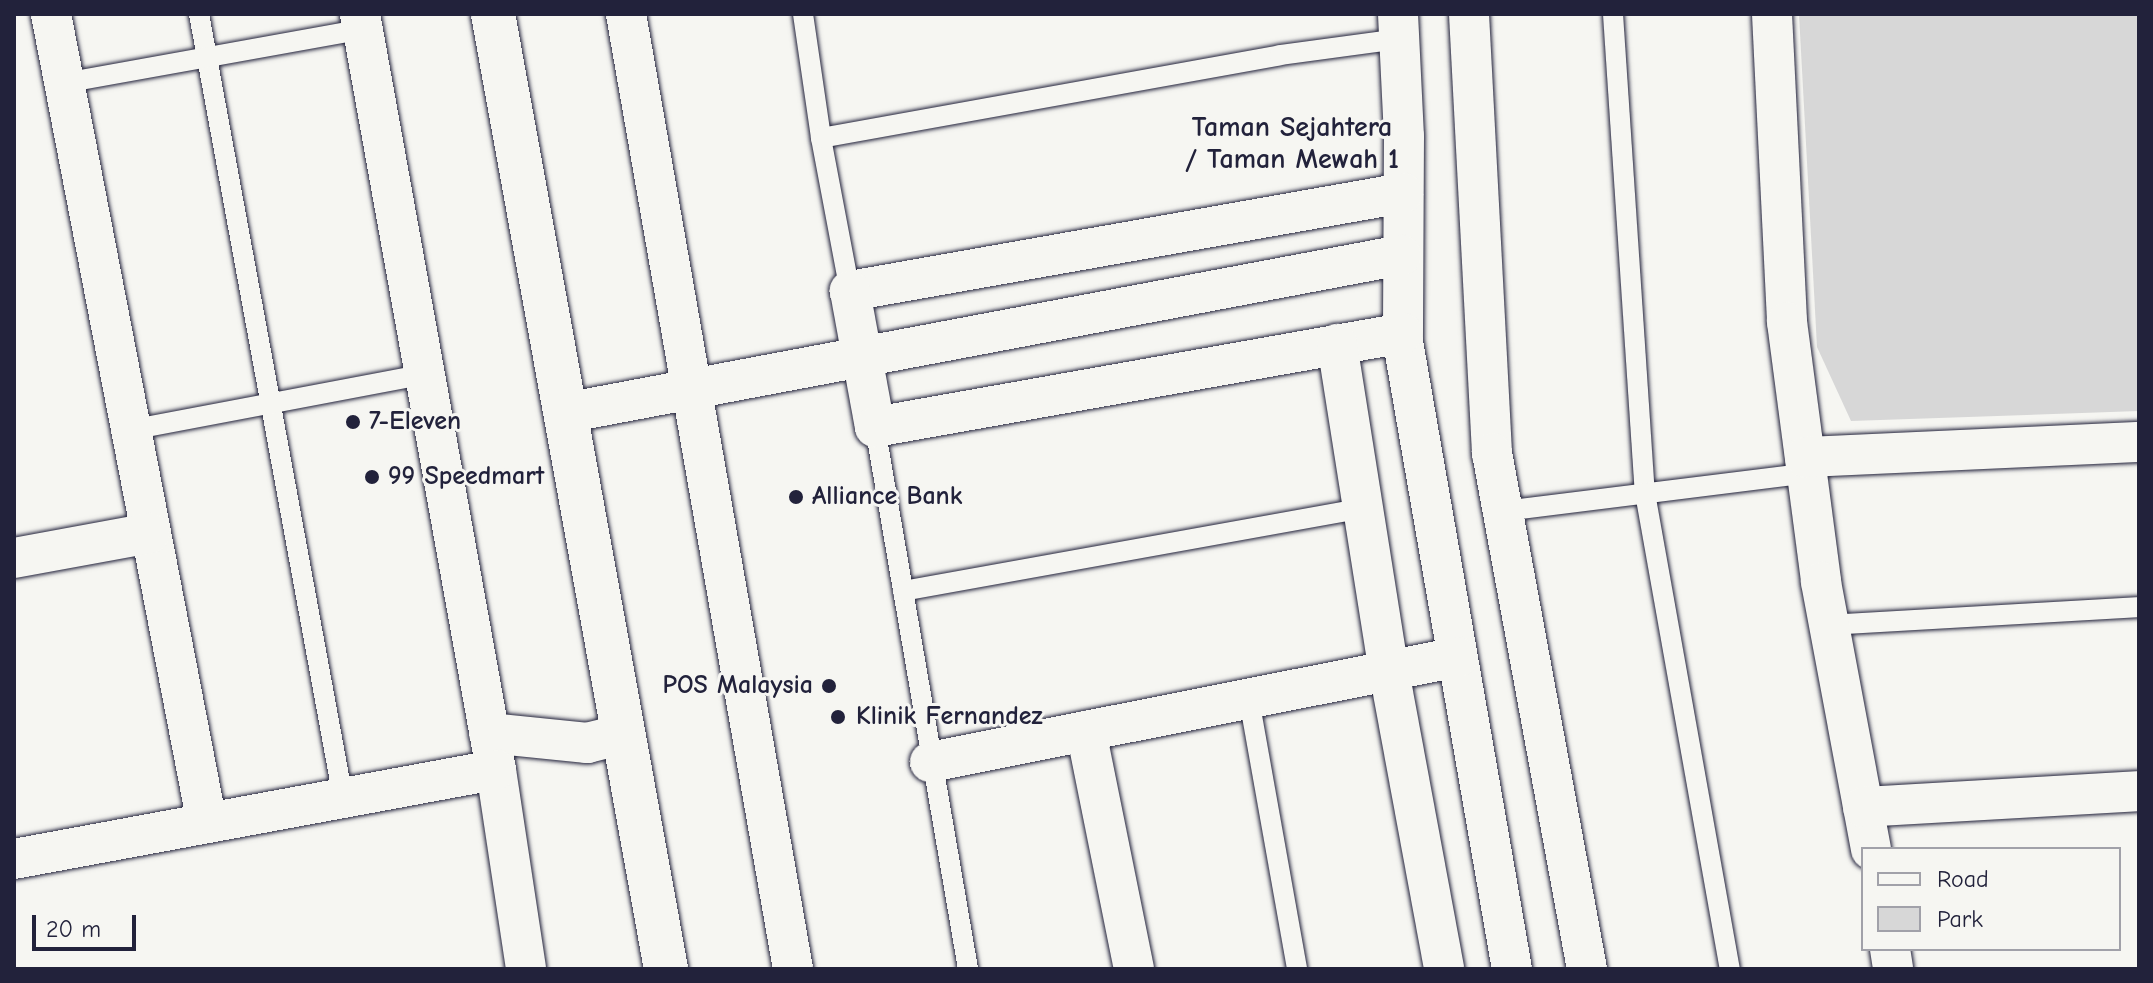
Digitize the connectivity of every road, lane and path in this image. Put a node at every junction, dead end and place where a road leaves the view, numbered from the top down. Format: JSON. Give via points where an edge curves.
{"nodes":[{"id":1,"x":51,"y":14,"type":"edge"},
{"id":2,"x":199,"y":14,"type":"edge"},
{"id":3,"x":493,"y":14,"type":"edge"},
{"id":4,"x":626,"y":14,"type":"edge"},
{"id":5,"x":803,"y":14,"type":"edge"},
{"id":6,"x":1469,"y":14,"type":"edge"},
{"id":7,"x":1613,"y":14,"type":"edge"},
{"id":8,"x":1772,"y":14,"type":"edge"},
{"id":9,"x":362,"y":22,"type":"edge"},
{"id":10,"x":1399,"y":26,"type":"edge"},
{"id":11,"x":207,"y":58,"type":"junction"},
{"id":12,"x":64,"y":83,"type":"junction"},
{"id":13,"x":821,"y":138,"type":"junction"},
{"id":14,"x":1403,"y":193,"type":"junction"},
{"id":15,"x":1401,"y":255,"type":"junction"},
{"id":16,"x":850,"y":291,"type":"junction"},
{"id":17,"x":1403,"y":333,"type":"junction"},
{"id":18,"x":1337,"y":344,"type":"junction"},
{"id":19,"x":863,"y":356,"type":"junction"},
{"id":20,"x":425,"y":374,"type":"junction"},
{"id":21,"x":691,"y":389,"type":"junction"},
{"id":22,"x":271,"y":403,"type":"junction"},
{"id":23,"x":565,"y":413,"type":"junction"},
{"id":24,"x":875,"y":427,"type":"junction"},
{"id":25,"x":130,"y":430,"type":"junction"},
{"id":26,"x":2139,"y":442,"type":"edge"},
{"id":27,"x":1806,"y":465,"type":"junction"},
{"id":28,"x":1645,"y":493,"type":"junction"},
{"id":29,"x":1363,"y":508,"type":"junction"},
{"id":30,"x":1504,"y":511,"type":"junction"},
{"id":31,"x":150,"y":533,"type":"junction"},
{"id":32,"x":14,"y":558,"type":"edge"},
{"id":33,"x":903,"y":591,"type":"junction"},
{"id":34,"x":2139,"y":607,"type":"edge"},
{"id":35,"x":1829,"y":625,"type":"junction"},
{"id":36,"x":1458,"y":657,"type":"junction"},
{"id":37,"x":1389,"y":671,"type":"junction"},
{"id":38,"x":1249,"y":699,"type":"junction"},
{"id":39,"x":1086,"y":731,"type":"junction"},
{"id":40,"x":624,"y":734,"type":"junction"},
{"id":41,"x":493,"y":752,"type":"junction"},
{"id":42,"x":930,"y":762,"type":"junction"},
{"id":43,"x":2139,"y":791,"type":"edge"},
{"id":44,"x":343,"y":798,"type":"junction"},
{"id":45,"x":1863,"y":807,"type":"junction"},
{"id":46,"x":207,"y":823,"type":"junction"},
{"id":47,"x":1871,"y":847,"type":"edge"},
{"id":48,"x":14,"y":859,"type":"edge"},
{"id":49,"x":526,"y":969,"type":"edge"},
{"id":50,"x":666,"y":969,"type":"edge"},
{"id":51,"x":793,"y":969,"type":"edge"},
{"id":52,"x":968,"y":969,"type":"edge"},
{"id":53,"x":1134,"y":969,"type":"edge"},
{"id":54,"x":1297,"y":969,"type":"edge"},
{"id":55,"x":1444,"y":969,"type":"edge"},
{"id":56,"x":1512,"y":969,"type":"edge"},
{"id":57,"x":1587,"y":969,"type":"edge"},
{"id":58,"x":1730,"y":969,"type":"edge"}],
"edges":[{"from":1,"to":12,"type":"street"},
{"from":2,"to":11,"type":"lane"},
{"from":3,"to":23,"type":"main road"},
{"from":4,"to":21,"type":"street"},
{"from":5,"to":13,"type":"lane"},
{"from":6,"to":30,"type":"street","via":[[1488,409]]},
{"from":7,"to":28,"type":"lane"},
{"from":8,"to":27,"type":"street","via":[[1787,322]]},
{"from":9,"to":11,"type":"lane"},
{"from":9,"to":20,"type":"street"},
{"from":10,"to":13,"type":"lane","via":[[1265,57]]},
{"from":10,"to":14,"type":"street"},
{"from":11,"to":12,"type":"lane"},
{"from":11,"to":22,"type":"lane"},
{"from":12,"to":25,"type":"street"},
{"from":13,"to":16,"type":"lane"},
{"from":14,"to":15,"type":"street"},
{"from":14,"to":16,"type":"street"},
{"from":15,"to":17,"type":"street"},
{"from":15,"to":19,"type":"street"},
{"from":16,"to":19,"type":"street"},
{"from":17,"to":18,"type":"street"},
{"from":17,"to":36,"type":"street"},
{"from":18,"to":24,"type":"street"},
{"from":18,"to":29,"type":"street"},
{"from":19,"to":21,"type":"street"},
{"from":19,"to":24,"type":"street"},
{"from":20,"to":22,"type":"lane"},
{"from":20,"to":41,"type":"street"},
{"from":21,"to":23,"type":"street"},
{"from":21,"to":51,"type":"street"},
{"from":22,"to":25,"type":"lane"},
{"from":22,"to":44,"type":"lane"},
{"from":23,"to":40,"type":"main road"},
{"from":24,"to":33,"type":"lane"},
{"from":25,"to":31,"type":"street"},
{"from":26,"to":27,"type":"street"},
{"from":27,"to":28,"type":"lane"},
{"from":27,"to":35,"type":"street"},
{"from":28,"to":30,"type":"lane"},
{"from":28,"to":58,"type":"lane"},
{"from":29,"to":33,"type":"lane"},
{"from":29,"to":37,"type":"street"},
{"from":30,"to":57,"type":"street"},
{"from":31,"to":32,"type":"street"},
{"from":31,"to":46,"type":"street"},
{"from":33,"to":42,"type":"lane"},
{"from":34,"to":35,"type":"lane"},
{"from":35,"to":45,"type":"street"},
{"from":36,"to":37,"type":"street"},
{"from":36,"to":56,"type":"street"},
{"from":37,"to":38,"type":"street"},
{"from":37,"to":55,"type":"street"},
{"from":38,"to":39,"type":"street"},
{"from":38,"to":54,"type":"lane"},
{"from":39,"to":42,"type":"street"},
{"from":39,"to":53,"type":"street"},
{"from":40,"to":41,"type":"street"},
{"from":40,"to":50,"type":"main road"},
{"from":41,"to":44,"type":"street"},
{"from":41,"to":49,"type":"street"},
{"from":42,"to":52,"type":"lane"},
{"from":43,"to":45,"type":"street"},
{"from":44,"to":46,"type":"street"},
{"from":45,"to":47,"type":"street"},
{"from":46,"to":48,"type":"street"}]}
